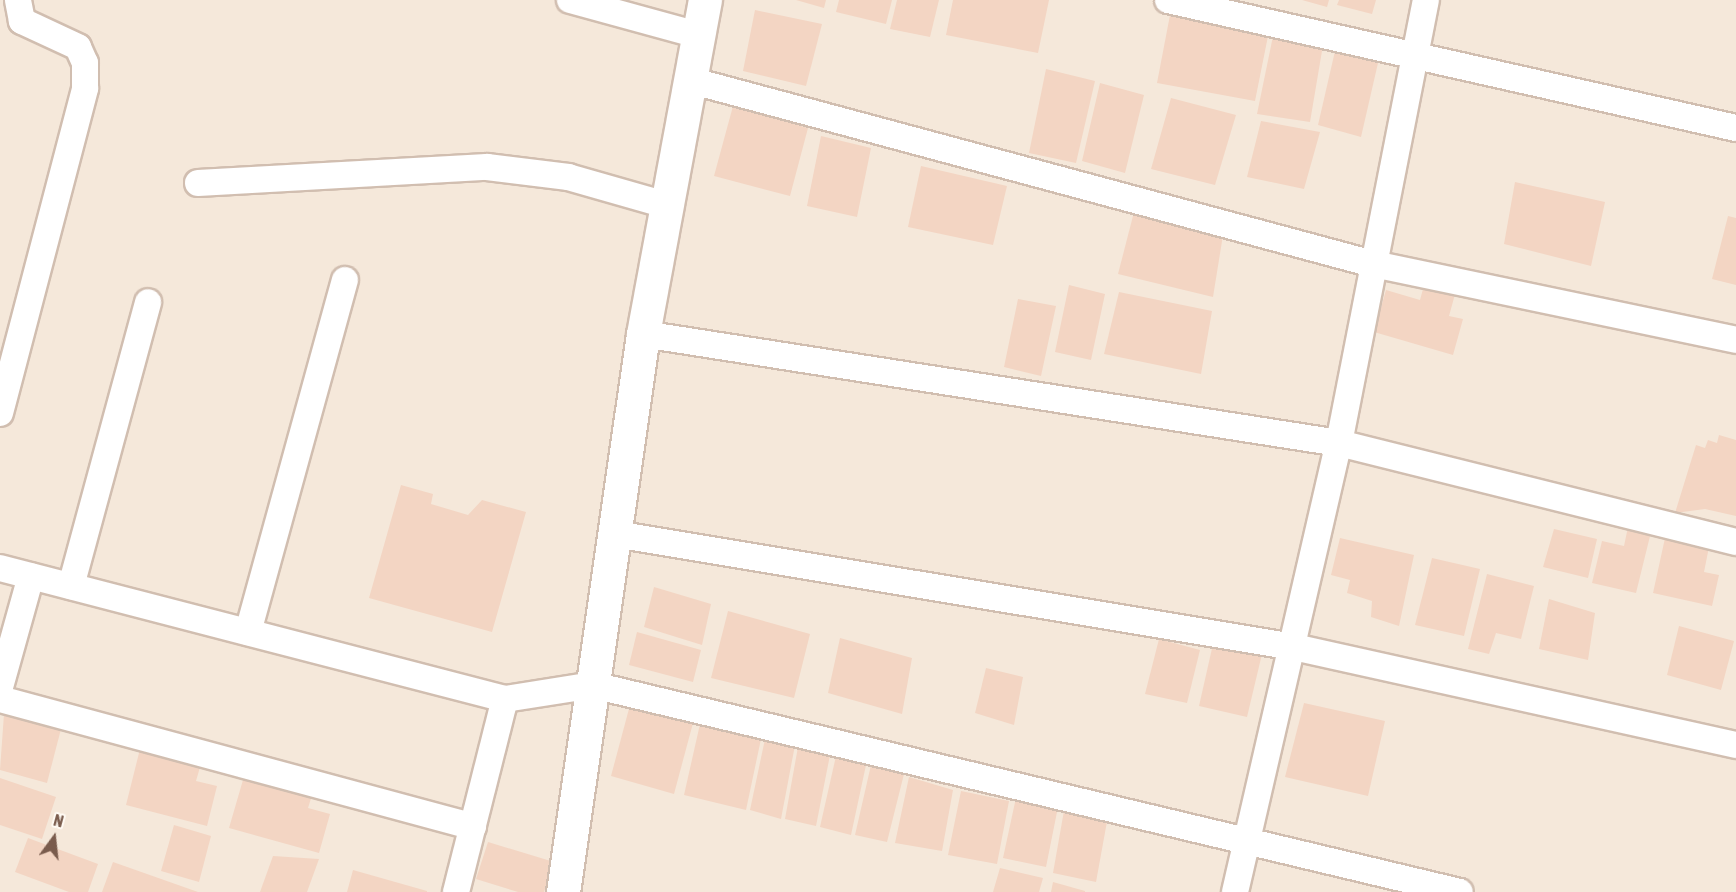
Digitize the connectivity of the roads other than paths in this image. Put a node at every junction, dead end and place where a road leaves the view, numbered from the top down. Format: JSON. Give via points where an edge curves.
{"nodes":[{"id":1,"x":18,"y":0,"type":"edge"},
{"id":2,"x":570,"y":0,"type":"edge"},
{"id":3,"x":705,"y":0,"type":"edge"},
{"id":4,"x":1168,"y":0,"type":"edge"},
{"id":5,"x":1426,"y":0,"type":"edge"},
{"id":6,"x":699,"y":35,"type":"junction"},
{"id":7,"x":1411,"y":54,"type":"junction"},
{"id":8,"x":693,"y":81,"type":"junction"},
{"id":9,"x":1736,"y":128,"type":"edge"},
{"id":10,"x":198,"y":183,"type":"dead end"},
{"id":11,"x":666,"y":205,"type":"junction"},
{"id":12,"x":1373,"y":264,"type":"junction"},
{"id":13,"x":345,"y":280,"type":"dead end"},
{"id":14,"x":148,"y":302,"type":"dead end"},
{"id":15,"x":643,"y":334,"type":"junction"},
{"id":16,"x":1736,"y":340,"type":"edge"},
{"id":17,"x":0,"y":412,"type":"edge"},
{"id":18,"x":1339,"y":444,"type":"junction"},
{"id":19,"x":615,"y":534,"type":"junction"},
{"id":20,"x":1736,"y":542,"type":"edge"},
{"id":21,"x":0,"y":568,"type":"edge"},
{"id":22,"x":31,"y":576,"type":"junction"},
{"id":23,"x":71,"y":586,"type":"junction"},
{"id":24,"x":248,"y":632,"type":"junction"},
{"id":25,"x":1294,"y":647,"type":"junction"},
{"id":26,"x":592,"y":685,"type":"junction"},
{"id":27,"x":0,"y":687,"type":"edge"},
{"id":28,"x":0,"y":699,"type":"edge"},
{"id":29,"x":506,"y":699,"type":"junction"},
{"id":30,"x":1736,"y":745,"type":"edge"},
{"id":31,"x":473,"y":827,"type":"junction"},
{"id":32,"x":1245,"y":838,"type":"junction"},
{"id":33,"x":456,"y":892,"type":"edge"},
{"id":34,"x":563,"y":892,"type":"edge"},
{"id":35,"x":1235,"y":892,"type":"edge"},
{"id":36,"x":1460,"y":892,"type":"edge"}],
"edges":[{"from":1,"to":17,"type":"street","via":[[22,21],[78,47],[85,63],[85,88]]},
{"from":2,"to":6,"type":"street"},
{"from":3,"to":6,"type":"street"},
{"from":4,"to":7,"type":"street"},
{"from":5,"to":7,"type":"street"},
{"from":6,"to":8,"type":"street"},
{"from":7,"to":9,"type":"street"},
{"from":7,"to":12,"type":"street"},
{"from":8,"to":11,"type":"street"},
{"from":8,"to":12,"type":"street"},
{"from":10,"to":11,"type":"street","via":[[487,167],[568,177]]},
{"from":11,"to":15,"type":"street"},
{"from":12,"to":16,"type":"street"},
{"from":12,"to":18,"type":"street"},
{"from":13,"to":24,"type":"street"},
{"from":14,"to":23,"type":"street"},
{"from":15,"to":18,"type":"street"},
{"from":15,"to":19,"type":"street"},
{"from":18,"to":20,"type":"street"},
{"from":18,"to":25,"type":"street"},
{"from":19,"to":25,"type":"street"},
{"from":19,"to":26,"type":"street"},
{"from":21,"to":22,"type":"street"},
{"from":22,"to":23,"type":"street"},
{"from":22,"to":27,"type":"street"},
{"from":23,"to":24,"type":"street"},
{"from":24,"to":29,"type":"street"},
{"from":25,"to":30,"type":"street"},
{"from":25,"to":32,"type":"street"},
{"from":26,"to":29,"type":"street"},
{"from":26,"to":32,"type":"street"},
{"from":26,"to":34,"type":"street"},
{"from":28,"to":31,"type":"street"},
{"from":29,"to":31,"type":"street"},
{"from":31,"to":33,"type":"street"},
{"from":32,"to":35,"type":"street"},
{"from":32,"to":36,"type":"street"}]}
